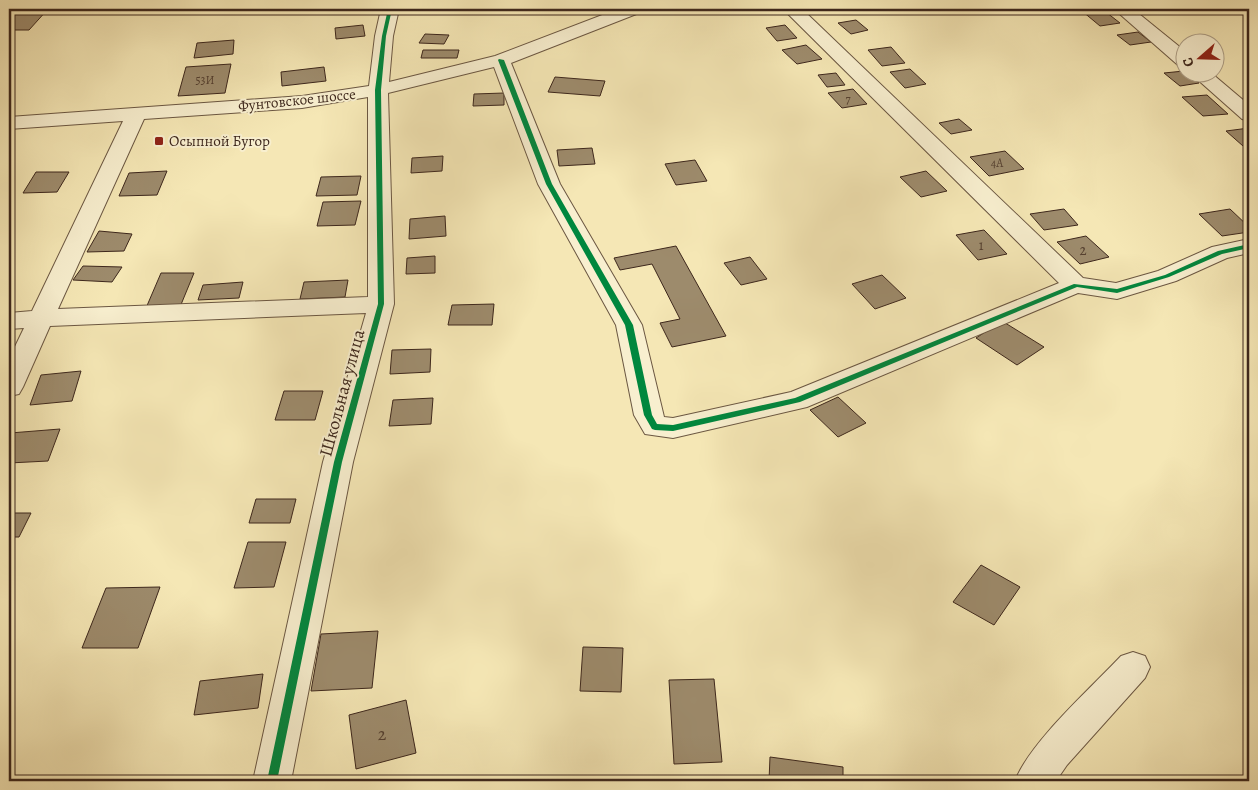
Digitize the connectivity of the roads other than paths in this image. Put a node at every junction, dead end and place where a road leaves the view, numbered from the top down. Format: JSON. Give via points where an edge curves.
{"nodes":[{"id":1,"x":390,"y":9,"type":"edge"},
{"id":2,"x":633,"y":9,"type":"edge"},
{"id":3,"x":792,"y":9,"type":"edge"},
{"id":4,"x":1123,"y":9,"type":"edge"},
{"id":5,"x":1176,"y":54,"type":"edge"},
{"id":6,"x":501,"y":60,"type":"junction"},
{"id":7,"x":1210,"y":82,"type":"edge"},
{"id":8,"x":378,"y":90,"type":"junction"},
{"id":9,"x":136,"y":114,"type":"junction"},
{"id":10,"x":1249,"y":115,"type":"edge"},
{"id":11,"x":9,"y":123,"type":"edge"},
{"id":12,"x":1249,"y":246,"type":"edge"},
{"id":13,"x":1076,"y":285,"type":"junction"},
{"id":14,"x":381,"y":304,"type":"junction"},
{"id":15,"x":41,"y":318,"type":"junction"},
{"id":16,"x":9,"y":321,"type":"edge"},
{"id":17,"x":9,"y":387,"type":"edge"},
{"id":18,"x":1133,"y":667,"type":"dead end"},
{"id":19,"x":272,"y":781,"type":"edge"},
{"id":20,"x":1034,"y":781,"type":"edge"}],
"edges":[{"from":1,"to":8,"type":"street","name":"Школьная улица"},
{"from":2,"to":6,"type":"street","name":"Фунтовское шоссе"},
{"from":3,"to":13,"type":"street"},
{"from":4,"to":5,"type":"street"},
{"from":6,"to":8,"type":"street","name":"Фунтовское шоссе"},
{"from":6,"to":13,"type":"street","via":[[549,184],[629,325],[648,414],[655,428],[673,428],[797,400]]},
{"from":7,"to":10,"type":"street"},
{"from":8,"to":9,"type":"street","name":"Фунтовское шоссе","via":[[302,102]]},
{"from":8,"to":14,"type":"street","name":"Школьная улица"},
{"from":9,"to":11,"type":"street","name":"Фунтовское шоссе"},
{"from":9,"to":15,"type":"street"},
{"from":12,"to":13,"type":"street","via":[[1220,252],[1167,276],[1117,291]]},
{"from":14,"to":15,"type":"street"},
{"from":14,"to":19,"type":"street","name":"Школьная улица","via":[[338,462]]},
{"from":15,"to":16,"type":"street"},
{"from":15,"to":17,"type":"street"},
{"from":18,"to":20,"type":"street","via":[[1054,753]]}]}
